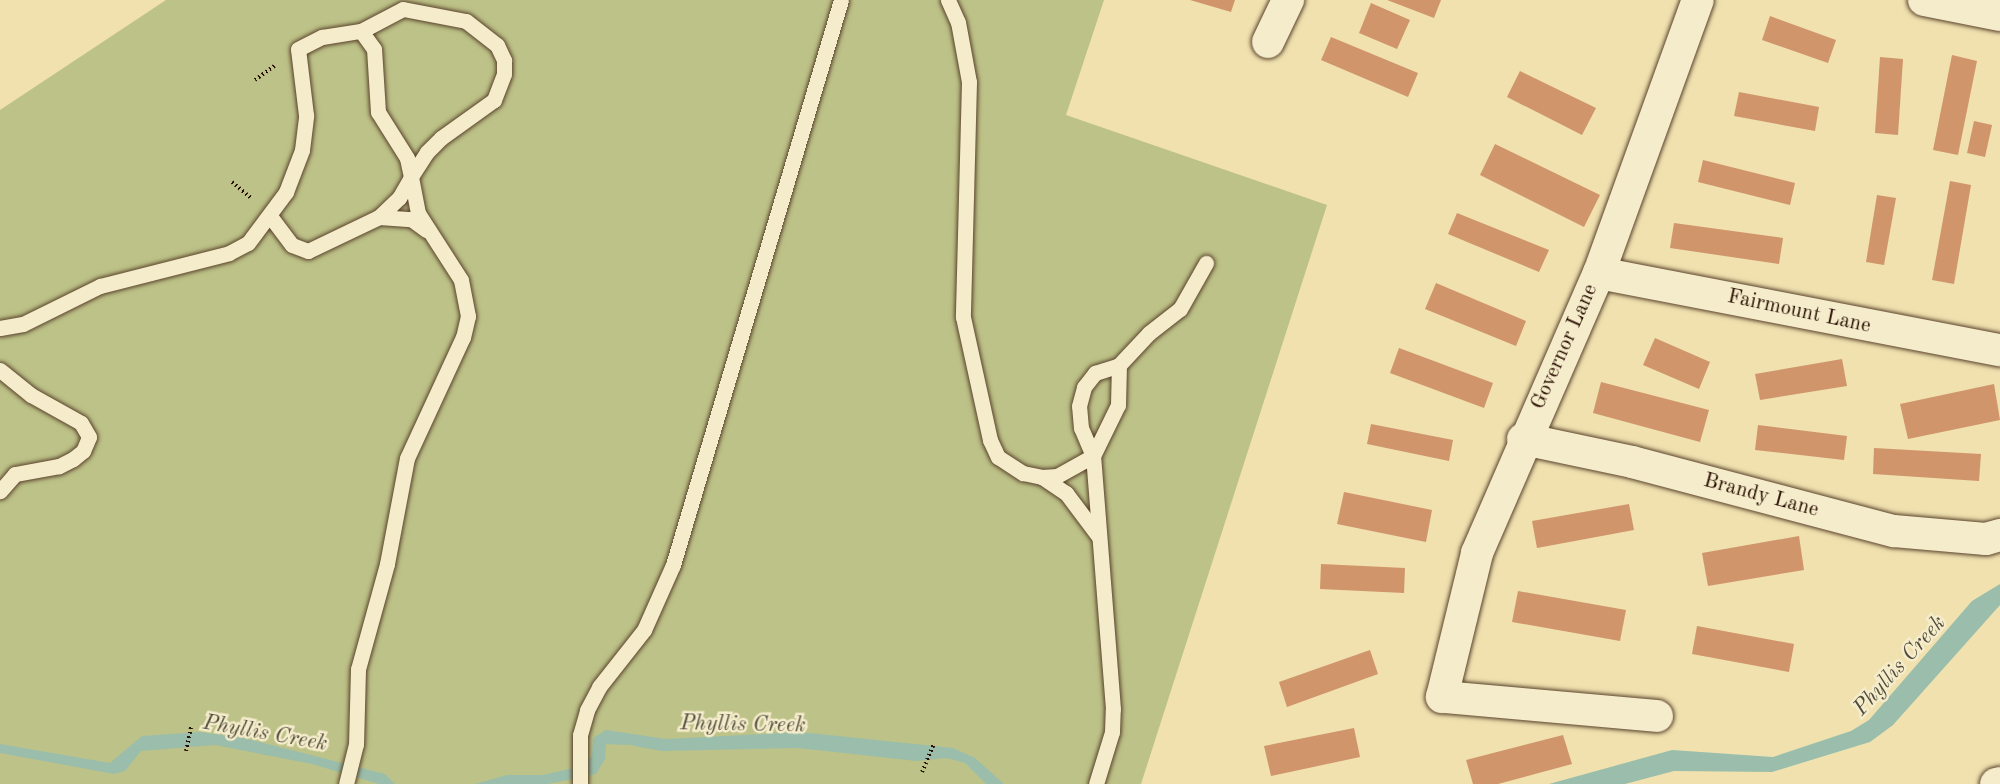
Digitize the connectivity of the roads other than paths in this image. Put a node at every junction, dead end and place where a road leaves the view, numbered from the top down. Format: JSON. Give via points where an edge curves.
{"nodes":[{"id":1,"x":841,"y":0,"type":"edge"},
{"id":2,"x":948,"y":0,"type":"edge"},
{"id":3,"x":1288,"y":0,"type":"edge"},
{"id":4,"x":1698,"y":0,"type":"edge"},
{"id":5,"x":1924,"y":0,"type":"edge"},
{"id":6,"x":2000,"y":15,"type":"edge"},
{"id":7,"x":361,"y":31,"type":"junction"},
{"id":8,"x":1268,"y":42,"type":"dead end"},
{"id":9,"x":411,"y":177,"type":"junction"},
{"id":10,"x":270,"y":216,"type":"junction"},
{"id":11,"x":379,"y":217,"type":"junction"},
{"id":12,"x":426,"y":230,"type":"junction"},
{"id":13,"x":1206,"y":263,"type":"dead end"},
{"id":14,"x":1599,"y":273,"type":"junction"},
{"id":15,"x":0,"y":328,"type":"edge"},
{"id":16,"x":2000,"y":350,"type":"edge"},
{"id":17,"x":1119,"y":365,"type":"junction"},
{"id":18,"x":0,"y":370,"type":"edge"},
{"id":19,"x":1523,"y":439,"type":"junction"},
{"id":20,"x":1093,"y":456,"type":"junction"},
{"id":21,"x":1042,"y":477,"type":"junction"},
{"id":22,"x":0,"y":491,"type":"edge"},
{"id":23,"x":2000,"y":535,"type":"edge"},
{"id":24,"x":1100,"y":539,"type":"junction"},
{"id":25,"x":1657,"y":716,"type":"dead end"},
{"id":26,"x":580,"y":783,"type":"edge"},
{"id":27,"x":346,"y":784,"type":"edge"},
{"id":28,"x":1096,"y":784,"type":"edge"}],
"edges":[{"from":1,"to":26,"type":"lane","via":[[673,565],[644,630],[599,687],[587,710],[578,757]]},
{"from":2,"to":21,"type":"lane","via":[[958,22],[969,82],[963,317],[990,440],[1009,465]]},
{"from":3,"to":8,"type":"street"},
{"from":4,"to":14,"type":"street","name":"Governor Lane"},
{"from":5,"to":6,"type":"street"},
{"from":7,"to":9,"type":"lane","via":[[374,49],[378,112],[407,158]]},
{"from":7,"to":9,"type":"lane","via":[[392,12],[415,9],[466,21],[497,45],[504,60],[501,87],[494,100],[441,138]]},
{"from":7,"to":10,"type":"lane","via":[[322,37],[298,49],[306,115],[302,150],[286,192]]},
{"from":9,"to":11,"type":"lane","via":[[399,198]]},
{"from":9,"to":12,"type":"lane"},
{"from":10,"to":11,"type":"lane","via":[[292,245],[308,251]]},
{"from":10,"to":15,"type":"lane","via":[[248,243],[229,253],[123,278],[23,324]]},
{"from":11,"to":12,"type":"lane","via":[[411,219]]},
{"from":12,"to":27,"type":"lane","via":[[461,280],[468,316],[407,458],[385,572],[358,669],[354,758]]},
{"from":13,"to":17,"type":"lane","via":[[1180,309],[1149,333]]},
{"from":14,"to":16,"type":"street","name":"Fairmount Lane"},
{"from":14,"to":19,"type":"street","name":"Governor Lane"},
{"from":17,"to":20,"type":"lane","via":[[1118,405]]},
{"from":17,"to":20,"type":"lane","via":[[1095,373],[1084,387],[1079,406],[1081,428]]},
{"from":18,"to":22,"type":"lane","via":[[31,395],[81,423],[89,437],[83,451],[73,459],[59,466],[15,474]]},
{"from":19,"to":23,"type":"street","name":"Brandy Lane","via":[[1632,462],[1894,531],[1986,539]]},
{"from":19,"to":25,"type":"street","name":"Governor Lane","via":[[1477,553],[1442,697]]},
{"from":20,"to":21,"type":"lane","via":[[1065,473]]},
{"from":20,"to":24,"type":"lane"},
{"from":21,"to":24,"type":"lane","via":[[1066,493]]},
{"from":24,"to":28,"type":"lane","via":[[1113,709],[1112,732]]}]}
